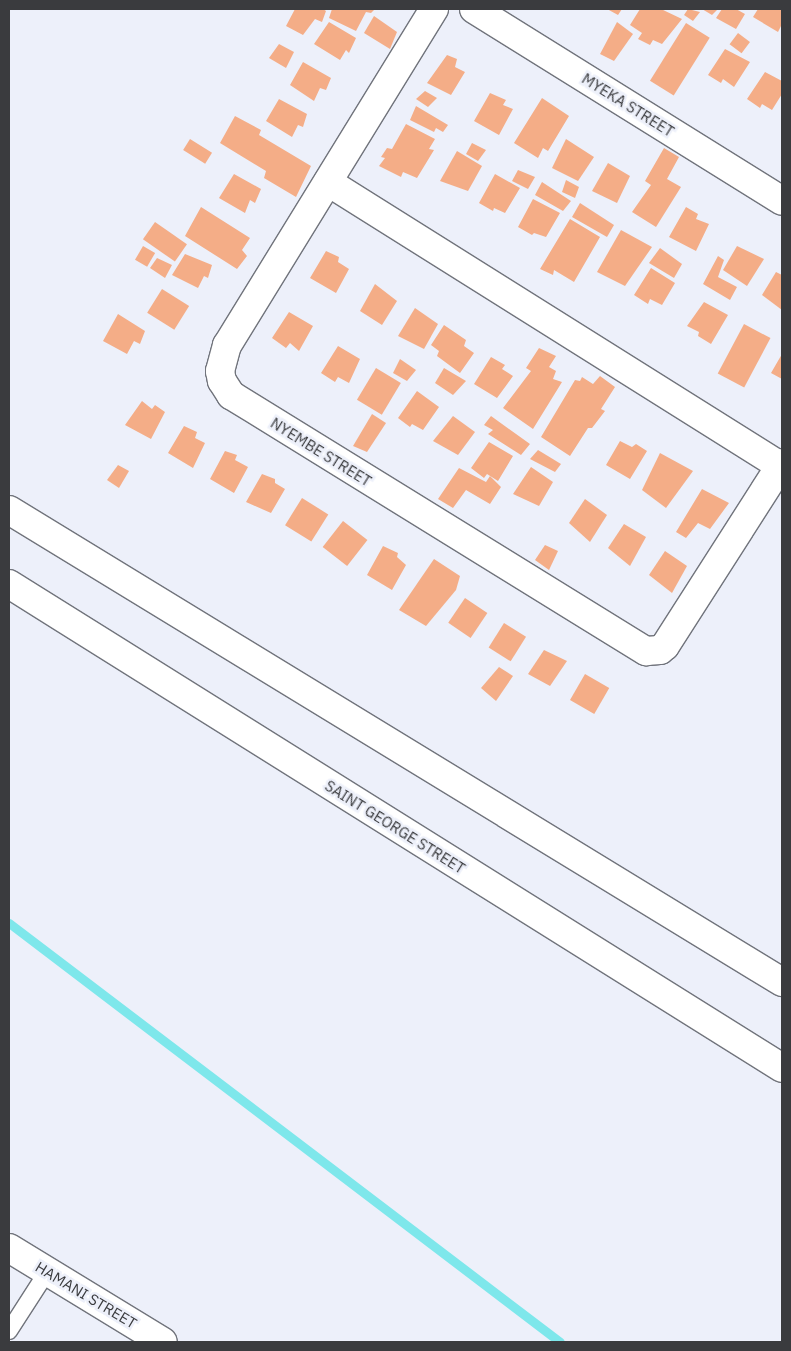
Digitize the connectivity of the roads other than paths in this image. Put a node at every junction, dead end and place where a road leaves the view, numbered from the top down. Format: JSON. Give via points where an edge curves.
{"nodes":[{"id":1,"x":434,"y":9,"type":"edge"},
{"id":2,"x":474,"y":9,"type":"edge"},
{"id":3,"x":328,"y":182,"type":"junction"},
{"id":4,"x":782,"y":201,"type":"edge"},
{"id":5,"x":782,"y":466,"type":"edge"},
{"id":6,"x":9,"y":510,"type":"edge"},
{"id":7,"x":9,"y":584,"type":"edge"},
{"id":8,"x":782,"y":982,"type":"edge"},
{"id":9,"x":782,"y":1068,"type":"edge"},
{"id":10,"x":9,"y":1248,"type":"edge"},
{"id":11,"x":47,"y":1272,"type":"junction"},
{"id":12,"x":9,"y":1331,"type":"edge"},
{"id":13,"x":163,"y":1342,"type":"edge"}],
"edges":[{"from":1,"to":3,"type":"street","name":"NYEMBE STREET"},
{"from":2,"to":4,"type":"street","name":"MYEKA STREET"},
{"from":3,"to":5,"type":"street"},
{"from":3,"to":5,"type":"street","name":"NYEMBE STREET","via":[[222,358],[222,381],[231,395],[248,406],[620,638],[646,651],[660,650],[665,646]]},
{"from":6,"to":8,"type":"street"},
{"from":7,"to":9,"type":"street","name":"SAINT GEORGE STREET"},
{"from":10,"to":11,"type":"street","name":"HAMANI STREET"},
{"from":11,"to":12,"type":"lane"},
{"from":11,"to":13,"type":"street","name":"HAMANI STREET"}]}
